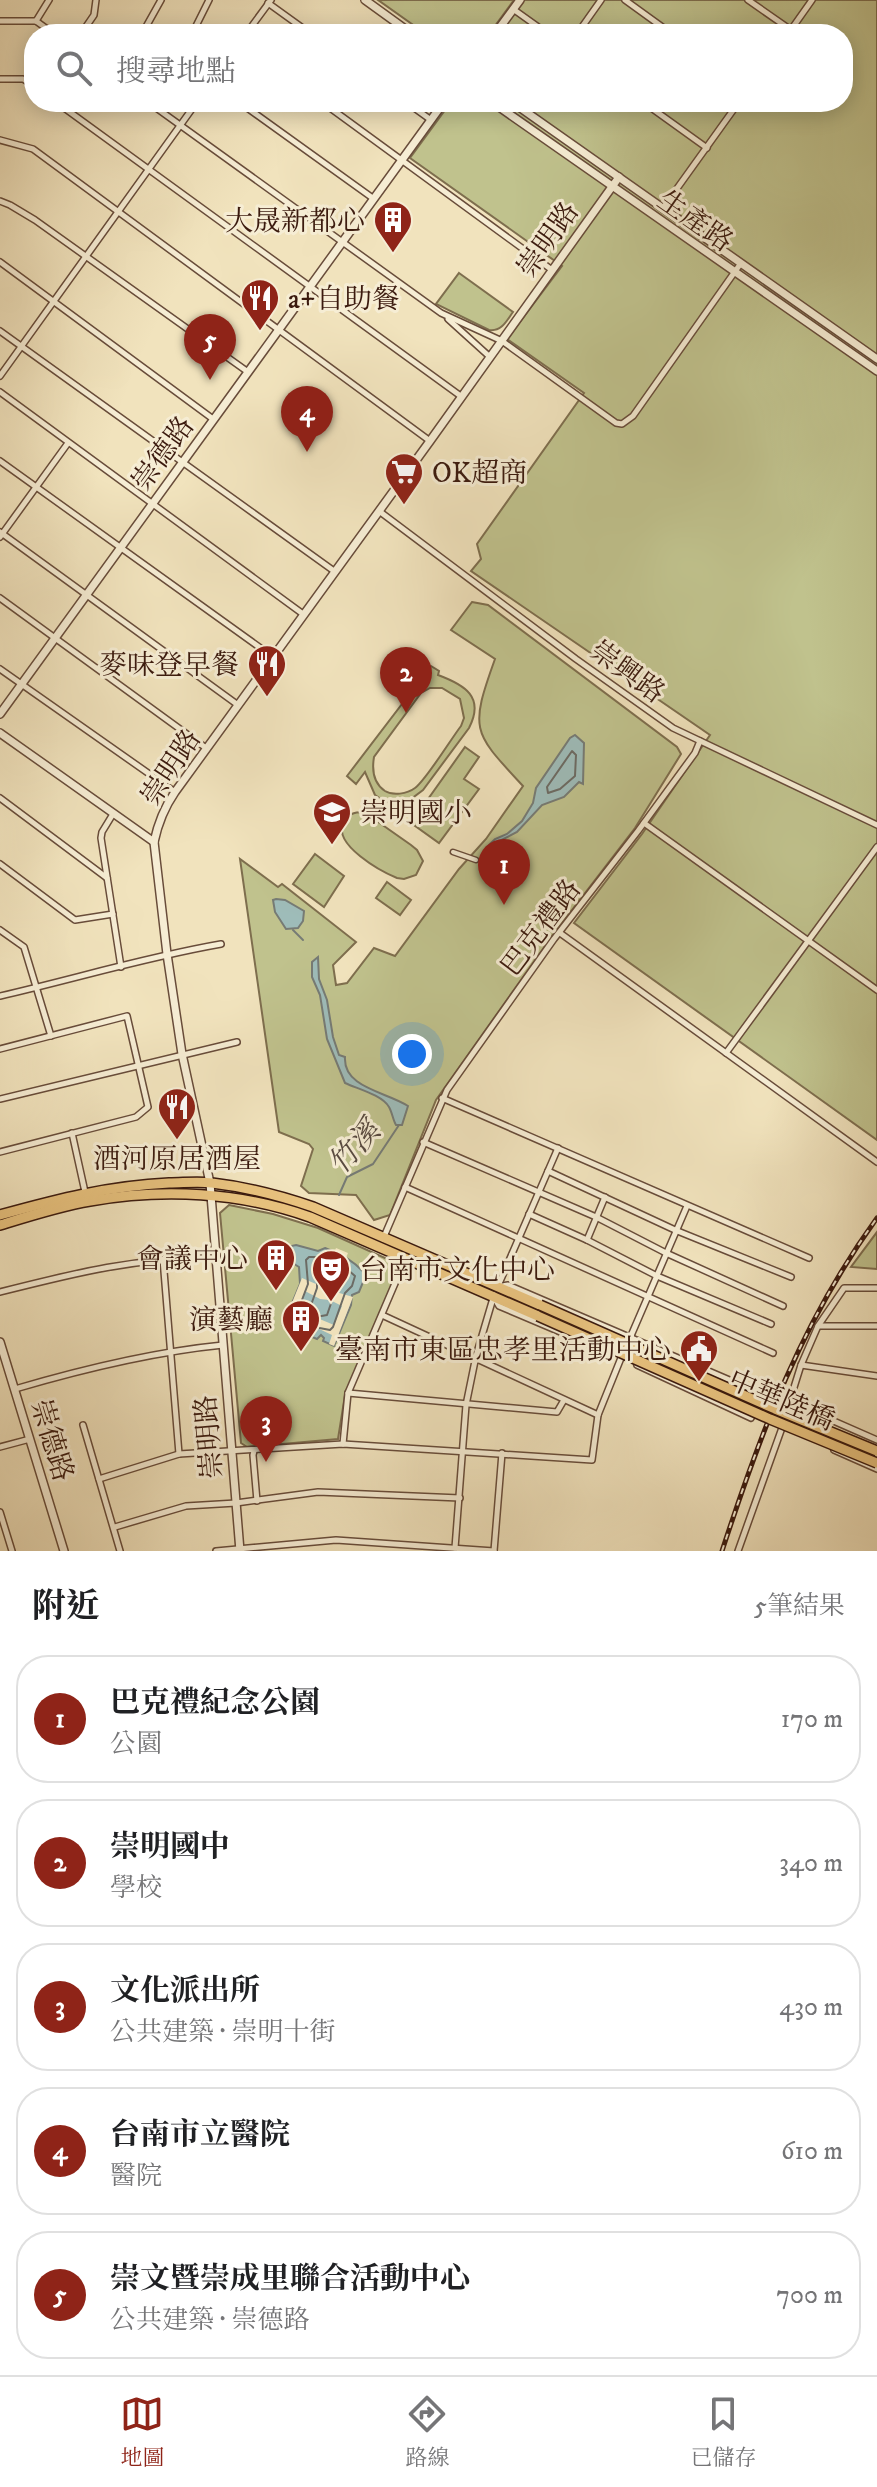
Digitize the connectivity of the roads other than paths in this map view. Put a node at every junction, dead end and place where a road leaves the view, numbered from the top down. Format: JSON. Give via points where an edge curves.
{"nodes":[{"id":1,"x":49,"y":0,"type":"edge"},
{"id":2,"x":96,"y":0,"type":"edge"},
{"id":3,"x":161,"y":0,"type":"edge"},
{"id":4,"x":209,"y":0,"type":"edge"},
{"id":5,"x":365,"y":0,"type":"edge"},
{"id":6,"x":520,"y":0,"type":"edge"},
{"id":7,"x":601,"y":0,"type":"edge"},
{"id":8,"x":625,"y":0,"type":"edge"},
{"id":9,"x":748,"y":0,"type":"edge"},
{"id":10,"x":812,"y":0,"type":"edge"},
{"id":11,"x":270,"y":2,"type":"edge"},
{"id":12,"x":513,"y":9,"type":"junction"},
{"id":13,"x":0,"y":21,"type":"edge"},
{"id":14,"x":36,"y":21,"type":"junction"},
{"id":15,"x":40,"y":24,"type":"edge"},
{"id":16,"x":88,"y":24,"type":"edge"},
{"id":17,"x":149,"y":24,"type":"edge"},
{"id":18,"x":197,"y":24,"type":"edge"},
{"id":19,"x":254,"y":24,"type":"edge"},
{"id":20,"x":298,"y":24,"type":"edge"},
{"id":21,"x":398,"y":24,"type":"edge"},
{"id":22,"x":502,"y":24,"type":"edge"},
{"id":23,"x":534,"y":24,"type":"edge"},
{"id":24,"x":584,"y":24,"type":"edge"},
{"id":25,"x":658,"y":24,"type":"edge"},
{"id":26,"x":780,"y":24,"type":"edge"},
{"id":27,"x":796,"y":24,"type":"edge"},
{"id":28,"x":0,"y":79,"type":"edge"},
{"id":29,"x":24,"y":80,"type":"edge"},
{"id":30,"x":70,"y":112,"type":"edge"},
{"id":31,"x":162,"y":112,"type":"edge"},
{"id":32,"x":190,"y":112,"type":"edge"},
{"id":33,"x":253,"y":112,"type":"edge"},
{"id":34,"x":336,"y":112,"type":"edge"},
{"id":35,"x":420,"y":112,"type":"edge"},
{"id":36,"x":437,"y":112,"type":"edge"},
{"id":37,"x":506,"y":112,"type":"edge"},
{"id":38,"x":526,"y":112,"type":"edge"},
{"id":39,"x":657,"y":112,"type":"edge"},
{"id":40,"x":732,"y":112,"type":"edge"},
{"id":41,"x":431,"y":120,"type":"junction"},
{"id":42,"x":181,"y":125,"type":"junction"},
{"id":43,"x":0,"y":140,"type":"edge"},
{"id":44,"x":707,"y":148,"type":"junction"},
{"id":45,"x":402,"y":160,"type":"junction"},
{"id":46,"x":149,"y":170,"type":"junction"},
{"id":47,"x":619,"y":177,"type":"junction"},
{"id":48,"x":611,"y":187,"type":"junction"},
{"id":49,"x":374,"y":199,"type":"junction"},
{"id":50,"x":0,"y":201,"type":"edge"},
{"id":51,"x":663,"y":208,"type":"junction"},
{"id":52,"x":120,"y":211,"type":"junction"},
{"id":53,"x":342,"y":243,"type":"junction"},
{"id":54,"x":86,"y":257,"type":"junction"},
{"id":55,"x":0,"y":262,"type":"edge"},
{"id":56,"x":741,"y":263,"type":"junction"},
{"id":57,"x":552,"y":270,"type":"junction"},
{"id":58,"x":734,"y":273,"type":"junction"},
{"id":59,"x":310,"y":287,"type":"junction"},
{"id":60,"x":54,"y":301,"type":"junction"},
{"id":61,"x":441,"y":313,"type":"junction"},
{"id":62,"x":278,"y":329,"type":"junction"},
{"id":63,"x":0,"y":331,"type":"edge"},
{"id":64,"x":502,"y":341,"type":"junction"},
{"id":65,"x":21,"y":346,"type":"junction"},
{"id":66,"x":490,"y":357,"type":"junction"},
{"id":67,"x":877,"y":359,"type":"edge"},
{"id":68,"x":877,"y":371,"type":"edge"},
{"id":69,"x":248,"y":372,"type":"junction"},
{"id":70,"x":0,"y":376,"type":"edge"},
{"id":71,"x":0,"y":392,"type":"edge"},
{"id":72,"x":462,"y":397,"type":"junction"},
{"id":73,"x":213,"y":419,"type":"junction"},
{"id":74,"x":430,"y":441,"type":"junction"},
{"id":75,"x":68,"y":443,"type":"junction"},
{"id":76,"x":0,"y":461,"type":"edge"},
{"id":77,"x":182,"y":462,"type":"junction"},
{"id":78,"x":36,"y":487,"type":"junction"},
{"id":79,"x":152,"y":504,"type":"junction"},
{"id":80,"x":379,"y":511,"type":"junction"},
{"id":81,"x":1,"y":534,"type":"edge"},
{"id":82,"x":121,"y":548,"type":"junction"},
{"id":83,"x":334,"y":571,"type":"junction"},
{"id":84,"x":87,"y":595,"type":"junction"},
{"id":85,"x":0,"y":598,"type":"edge"},
{"id":86,"x":303,"y":614,"type":"junction"},
{"id":87,"x":56,"y":639,"type":"junction"},
{"id":88,"x":273,"y":657,"type":"junction"},
{"id":89,"x":0,"y":669,"type":"edge"},
{"id":90,"x":22,"y":684,"type":"junction"},
{"id":91,"x":238,"y":705,"type":"junction"},
{"id":92,"x":0,"y":714,"type":"edge"},
{"id":93,"x":0,"y":733,"type":"edge"},
{"id":94,"x":700,"y":741,"type":"junction"},
{"id":95,"x":206,"y":748,"type":"junction"},
{"id":96,"x":175,"y":792,"type":"junction"},
{"id":97,"x":0,"y":798,"type":"edge"},
{"id":98,"x":113,"y":814,"type":"junction"},
{"id":99,"x":644,"y":823,"type":"junction"},
{"id":100,"x":877,"y":825,"type":"edge"},
{"id":101,"x":154,"y":842,"type":"junction"},
{"id":102,"x":877,"y":847,"type":"edge"},
{"id":103,"x":453,"y":852,"type":"dead end"},
{"id":104,"x":476,"y":860,"type":"dead end"},
{"id":105,"x":0,"y":864,"type":"edge"},
{"id":106,"x":107,"y":878,"type":"junction"},
{"id":107,"x":113,"y":914,"type":"junction"},
{"id":108,"x":0,"y":930,"type":"edge"},
{"id":109,"x":560,"y":933,"type":"junction"},
{"id":110,"x":808,"y":943,"type":"junction"},
{"id":111,"x":221,"y":944,"type":"dead end"},
{"id":112,"x":167,"y":954,"type":"junction"},
{"id":113,"x":121,"y":967,"type":"junction"},
{"id":114,"x":35,"y":988,"type":"junction"},
{"id":115,"x":877,"y":990,"type":"edge"},
{"id":116,"x":0,"y":996,"type":"edge"},
{"id":117,"x":51,"y":1036,"type":"junction"},
{"id":118,"x":237,"y":1042,"type":"dead end"},
{"id":119,"x":0,"y":1049,"type":"edge"},
{"id":120,"x":726,"y":1053,"type":"junction"},
{"id":121,"x":182,"y":1054,"type":"junction"},
{"id":122,"x":139,"y":1065,"type":"junction"},
{"id":123,"x":442,"y":1098,"type":"junction"},
{"id":124,"x":0,"y":1099,"type":"edge"},
{"id":125,"x":72,"y":1133,"type":"junction"},
{"id":126,"x":423,"y":1142,"type":"junction"},
{"id":127,"x":558,"y":1148,"type":"junction"},
{"id":128,"x":0,"y":1152,"type":"edge"},
{"id":129,"x":877,"y":1162,"type":"edge"},
{"id":130,"x":548,"y":1171,"type":"junction"},
{"id":131,"x":210,"y":1183,"type":"junction"},
{"id":132,"x":405,"y":1187,"type":"junction"},
{"id":133,"x":85,"y":1192,"type":"junction"},
{"id":134,"x":539,"y":1192,"type":"junction"},
{"id":135,"x":212,"y":1195,"type":"junction"},
{"id":136,"x":605,"y":1197,"type":"junction"},
{"id":137,"x":687,"y":1206,"type":"junction"},
{"id":138,"x":529,"y":1214,"type":"junction"},
{"id":139,"x":0,"y":1215,"type":"edge"},
{"id":140,"x":596,"y":1217,"type":"junction"},
{"id":141,"x":0,"y":1225,"type":"edge"},
{"id":142,"x":675,"y":1230,"type":"junction"},
{"id":143,"x":384,"y":1237,"type":"junction"},
{"id":144,"x":519,"y":1237,"type":"junction"},
{"id":145,"x":587,"y":1240,"type":"junction"},
{"id":146,"x":380,"y":1247,"type":"junction"},
{"id":147,"x":410,"y":1248,"type":"junction"},
{"id":148,"x":666,"y":1253,"type":"junction"},
{"id":149,"x":217,"y":1258,"type":"junction"},
{"id":150,"x":809,"y":1258,"type":"dead end"},
{"id":151,"x":163,"y":1259,"type":"junction"},
{"id":152,"x":406,"y":1259,"type":"junction"},
{"id":153,"x":657,"y":1276,"type":"junction"},
{"id":154,"x":791,"y":1277,"type":"dead end"},
{"id":155,"x":498,"y":1286,"type":"junction"},
{"id":156,"x":877,"y":1288,"type":"edge"},
{"id":157,"x":0,"y":1292,"type":"edge"},
{"id":158,"x":493,"y":1297,"type":"junction"},
{"id":159,"x":648,"y":1298,"type":"junction"},
{"id":160,"x":783,"y":1306,"type":"dead end"},
{"id":161,"x":539,"y":1310,"type":"junction"},
{"id":162,"x":382,"y":1315,"type":"junction"},
{"id":163,"x":771,"y":1324,"type":"dead end"},
{"id":164,"x":818,"y":1326,"type":"junction"},
{"id":165,"x":877,"y":1326,"type":"edge"},
{"id":166,"x":630,"y":1338,"type":"junction"},
{"id":167,"x":0,"y":1342,"type":"edge"},
{"id":168,"x":223,"y":1345,"type":"junction"},
{"id":169,"x":171,"y":1352,"type":"junction"},
{"id":170,"x":773,"y":1353,"type":"dead end"},
{"id":171,"x":476,"y":1356,"type":"junction"},
{"id":172,"x":621,"y":1358,"type":"junction"},
{"id":173,"x":801,"y":1365,"type":"junction"},
{"id":174,"x":877,"y":1376,"type":"edge"},
{"id":175,"x":15,"y":1389,"type":"junction"},
{"id":176,"x":348,"y":1393,"type":"junction"},
{"id":177,"x":564,"y":1400,"type":"junction"},
{"id":178,"x":788,"y":1401,"type":"junction"},
{"id":179,"x":466,"y":1405,"type":"junction"},
{"id":180,"x":598,"y":1415,"type":"junction"},
{"id":181,"x":83,"y":1425,"type":"dead end"},
{"id":182,"x":782,"y":1428,"type":"junction"},
{"id":183,"x":30,"y":1439,"type":"junction"},
{"id":184,"x":877,"y":1440,"type":"edge"},
{"id":185,"x":343,"y":1444,"type":"junction"},
{"id":186,"x":0,"y":1447,"type":"edge"},
{"id":187,"x":231,"y":1451,"type":"junction"},
{"id":188,"x":254,"y":1451,"type":"junction"},
{"id":189,"x":464,"y":1451,"type":"junction"},
{"id":190,"x":877,"y":1451,"type":"edge"},
{"id":191,"x":502,"y":1453,"type":"junction"},
{"id":192,"x":179,"y":1454,"type":"junction"},
{"id":193,"x":877,"y":1466,"type":"edge"},
{"id":194,"x":99,"y":1479,"type":"junction"},
{"id":195,"x":460,"y":1498,"type":"junction"},
{"id":196,"x":257,"y":1501,"type":"junction"},
{"id":197,"x":236,"y":1503,"type":"junction"},
{"id":198,"x":0,"y":1512,"type":"edge"},
{"id":199,"x":115,"y":1527,"type":"junction"},
{"id":200,"x":426,"y":1548,"type":"edge"},
{"id":201,"x":455,"y":1548,"type":"junction"},
{"id":202,"x":240,"y":1549,"type":"edge"},
{"id":203,"x":12,"y":1551,"type":"edge"},
{"id":204,"x":64,"y":1551,"type":"edge"},
{"id":205,"x":120,"y":1551,"type":"edge"},
{"id":206,"x":216,"y":1551,"type":"edge"},
{"id":207,"x":494,"y":1551,"type":"edge"},
{"id":208,"x":738,"y":1551,"type":"edge"}],
"edges":[{"from":1,"to":14,"type":"street"},
{"from":2,"to":16,"type":"street"},
{"from":3,"to":17,"type":"street"},
{"from":4,"to":18,"type":"street"},
{"from":5,"to":21,"type":"street"},
{"from":6,"to":12,"type":"street"},
{"from":7,"to":24,"type":"street"},
{"from":8,"to":25,"type":"street"},
{"from":9,"to":26,"type":"street"},
{"from":10,"to":27,"type":"street"},
{"from":11,"to":19,"type":"street"},
{"from":11,"to":20,"type":"street"},
{"from":12,"to":22,"type":"street"},
{"from":12,"to":23,"type":"street"},
{"from":13,"to":14,"type":"street"},
{"from":14,"to":15,"type":"street"},
{"from":28,"to":29,"type":"street"},
{"from":30,"to":46,"type":"street"},
{"from":31,"to":42,"type":"street"},
{"from":32,"to":42,"type":"street"},
{"from":33,"to":49,"type":"street"},
{"from":34,"to":45,"type":"street"},
{"from":35,"to":41,"type":"street"},
{"from":36,"to":41,"type":"street","name":"崇德路"},
{"from":37,"to":48,"type":"street","name":"生產路"},
{"from":38,"to":47,"type":"street","name":"生產路"},
{"from":39,"to":44,"type":"street"},
{"from":40,"to":44,"type":"street"},
{"from":41,"to":45,"type":"street","name":"崇德路"},
{"from":42,"to":46,"type":"street"},
{"from":42,"to":53,"type":"street"},
{"from":43,"to":52,"type":"street","via":[[33,149]]},
{"from":44,"to":51,"type":"street"},
{"from":45,"to":49,"type":"street","name":"崇德路"},
{"from":45,"to":57,"type":"street"},
{"from":46,"to":52,"type":"street"},
{"from":46,"to":59,"type":"street"},
{"from":47,"to":48,"type":"street","name":"崇明路"},
{"from":47,"to":51,"type":"street","name":"生產路"},
{"from":48,"to":57,"type":"street","name":"崇明路"},
{"from":48,"to":58,"type":"street","name":"生產路"},
{"from":49,"to":53,"type":"street","name":"崇德路"},
{"from":50,"to":54,"type":"street"},
{"from":51,"to":56,"type":"street","name":"生產路"},
{"from":52,"to":54,"type":"street"},
{"from":52,"to":62,"type":"street"},
{"from":53,"to":59,"type":"street","name":"崇德路"},
{"from":53,"to":61,"type":"street"},
{"from":54,"to":60,"type":"street"},
{"from":54,"to":69,"type":"street"},
{"from":55,"to":60,"type":"street"},
{"from":56,"to":58,"type":"street"},
{"from":56,"to":67,"type":"street","name":"生產路"},
{"from":57,"to":64,"type":"street","name":"崇明路"},
{"from":58,"to":64,"type":"street","via":[[633,416],[622,424]]},
{"from":58,"to":68,"type":"street","name":"生產路"},
{"from":59,"to":62,"type":"street","name":"崇德路"},
{"from":59,"to":72,"type":"street"},
{"from":60,"to":65,"type":"street"},
{"from":60,"to":73,"type":"street"},
{"from":61,"to":64,"type":"street"},
{"from":61,"to":66,"type":"street"},
{"from":62,"to":69,"type":"street","name":"崇德路"},
{"from":62,"to":74,"type":"street"},
{"from":63,"to":65,"type":"street"},
{"from":64,"to":66,"type":"street","name":"崇明路"},
{"from":65,"to":70,"type":"street"},
{"from":65,"to":77,"type":"street"},
{"from":66,"to":72,"type":"street","name":"崇明路"},
{"from":69,"to":73,"type":"street","name":"崇德路"},
{"from":71,"to":75,"type":"street"},
{"from":72,"to":74,"type":"street","name":"崇明路"},
{"from":73,"to":77,"type":"street","name":"崇德路"},
{"from":74,"to":80,"type":"street","name":"崇明路"},
{"from":75,"to":78,"type":"street"},
{"from":75,"to":79,"type":"street"},
{"from":76,"to":78,"type":"street"},
{"from":77,"to":79,"type":"street","name":"崇德路"},
{"from":77,"to":83,"type":"street"},
{"from":78,"to":81,"type":"street"},
{"from":78,"to":82,"type":"street"},
{"from":79,"to":82,"type":"street","name":"崇德路"},
{"from":79,"to":86,"type":"street"},
{"from":80,"to":83,"type":"street","name":"崇明路"},
{"from":80,"to":94,"type":"street","name":"崇興路","via":[[619,690]]},
{"from":81,"to":84,"type":"street"},
{"from":82,"to":84,"type":"street","name":"崇德路"},
{"from":82,"to":88,"type":"street"},
{"from":83,"to":86,"type":"street","name":"崇明路"},
{"from":84,"to":87,"type":"street","name":"崇德路"},
{"from":84,"to":91,"type":"street"},
{"from":85,"to":87,"type":"street"},
{"from":86,"to":88,"type":"street","name":"崇明路"},
{"from":87,"to":90,"type":"street","name":"崇德路"},
{"from":87,"to":95,"type":"street"},
{"from":88,"to":91,"type":"street","name":"崇明路"},
{"from":89,"to":90,"type":"street"},
{"from":90,"to":92,"type":"street","name":"崇德路"},
{"from":90,"to":96,"type":"street"},
{"from":91,"to":95,"type":"street","name":"崇明路"},
{"from":93,"to":98,"type":"street"},
{"from":94,"to":99,"type":"street","name":"巴克禮路"},
{"from":94,"to":100,"type":"street","name":"崇興路"},
{"from":95,"to":96,"type":"street","name":"崇明路"},
{"from":96,"to":101,"type":"street","name":"崇明路"},
{"from":97,"to":106,"type":"street"},
{"from":98,"to":101,"type":"street"},
{"from":98,"to":106,"type":"street","via":[[101,835]]},
{"from":99,"to":109,"type":"street","name":"巴克禮路"},
{"from":99,"to":110,"type":"street"},
{"from":101,"to":112,"type":"street","name":"崇明路"},
{"from":102,"to":110,"type":"street"},
{"from":103,"to":104,"type":"street"},
{"from":105,"to":107,"type":"street","via":[[75,920]]},
{"from":106,"to":107,"type":"street"},
{"from":107,"to":113,"type":"street"},
{"from":108,"to":114,"type":"street","via":[[24,947]]},
{"from":109,"to":120,"type":"street"},
{"from":109,"to":123,"type":"street","name":"巴克禮路"},
{"from":110,"to":115,"type":"street"},
{"from":110,"to":120,"type":"street"},
{"from":111,"to":112,"type":"street"},
{"from":112,"to":113,"type":"street"},
{"from":112,"to":121,"type":"street","name":"崇明路"},
{"from":113,"to":114,"type":"street"},
{"from":114,"to":116,"type":"street"},
{"from":114,"to":117,"type":"street"},
{"from":117,"to":119,"type":"street"},
{"from":117,"to":122,"type":"street","via":[[127,1016]]},
{"from":118,"to":121,"type":"street"},
{"from":120,"to":129,"type":"street"},
{"from":121,"to":122,"type":"street"},
{"from":121,"to":131,"type":"street","name":"崇明路"},
{"from":122,"to":124,"type":"street"},
{"from":122,"to":125,"type":"street","via":[[148,1107],[136,1117]]},
{"from":123,"to":126,"type":"street","name":"巴克禮路"},
{"from":123,"to":127,"type":"street"},
{"from":125,"to":128,"type":"street"},
{"from":125,"to":133,"type":"street"},
{"from":126,"to":132,"type":"street","name":"巴克禮路"},
{"from":126,"to":134,"type":"street"},
{"from":127,"to":130,"type":"street"},
{"from":127,"to":137,"type":"street"},
{"from":130,"to":134,"type":"street"},
{"from":130,"to":136,"type":"street"},
{"from":131,"to":133,"type":"main road"},
{"from":131,"to":135,"type":"street","name":"崇明路"},
{"from":131,"to":143,"type":"main road","via":[[291,1199]]},
{"from":132,"to":143,"type":"street","name":"巴克禮路"},
{"from":132,"to":144,"type":"street"},
{"from":133,"to":139,"type":"main road"},
{"from":134,"to":138,"type":"street"},
{"from":134,"to":140,"type":"street"},
{"from":135,"to":141,"type":"main road","via":[[88,1201]]},
{"from":135,"to":146,"type":"main road","via":[[289,1210]]},
{"from":135,"to":149,"type":"street","name":"崇明路"},
{"from":136,"to":140,"type":"street"},
{"from":136,"to":142,"type":"street"},
{"from":137,"to":142,"type":"street"},
{"from":137,"to":150,"type":"street"},
{"from":138,"to":144,"type":"street"},
{"from":138,"to":145,"type":"street"},
{"from":140,"to":145,"type":"street"},
{"from":140,"to":148,"type":"street"},
{"from":142,"to":148,"type":"street"},
{"from":142,"to":154,"type":"street"},
{"from":143,"to":146,"type":"street","name":"巴克禮路"},
{"from":143,"to":147,"type":"main road"},
{"from":144,"to":155,"type":"street"},
{"from":144,"to":159,"type":"street"},
{"from":145,"to":153,"type":"street"},
{"from":146,"to":152,"type":"main road"},
{"from":147,"to":152,"type":"street"},
{"from":147,"to":155,"type":"main road"},
{"from":148,"to":153,"type":"street"},
{"from":148,"to":160,"type":"street"},
{"from":149,"to":151,"type":"street"},
{"from":149,"to":168,"type":"street","name":"崇明路"},
{"from":151,"to":157,"type":"street","via":[[118,1264]]},
{"from":151,"to":169,"type":"street"},
{"from":152,"to":158,"type":"main road"},
{"from":152,"to":162,"type":"street"},
{"from":153,"to":159,"type":"street"},
{"from":153,"to":163,"type":"street"},
{"from":155,"to":158,"type":"street"},
{"from":155,"to":161,"type":"main road"},
{"from":155,"to":166,"type":"street","via":[[508,1285]]},
{"from":156,"to":164,"type":"street","via":[[844,1288]]},
{"from":158,"to":161,"type":"main road"},
{"from":158,"to":171,"type":"street"},
{"from":158,"to":172,"type":"street","via":[[499,1306]]},
{"from":159,"to":166,"type":"street"},
{"from":159,"to":170,"type":"street"},
{"from":161,"to":190,"type":"main road","name":"中華陸橋","bridge":true},
{"from":161,"to":193,"type":"main road","name":"中華陸橋","bridge":true},
{"from":162,"to":171,"type":"street"},
{"from":162,"to":176,"type":"street"},
{"from":164,"to":165,"type":"street"},
{"from":164,"to":173,"type":"street"},
{"from":166,"to":172,"type":"street","via":[[762,1394],[751,1418]]},
{"from":167,"to":175,"type":"street","name":"崇德路"},
{"from":168,"to":169,"type":"street"},
{"from":168,"to":187,"type":"street","name":"崇明路"},
{"from":169,"to":175,"type":"street"},
{"from":169,"to":192,"type":"street"},
{"from":171,"to":177,"type":"street"},
{"from":171,"to":179,"type":"street"},
{"from":172,"to":180,"type":"street"},
{"from":173,"to":174,"type":"street"},
{"from":173,"to":178,"type":"street"},
{"from":175,"to":183,"type":"street","name":"崇德路"},
{"from":176,"to":179,"type":"street"},
{"from":176,"to":185,"type":"street"},
{"from":177,"to":179,"type":"street","via":[[557,1412]]},
{"from":177,"to":180,"type":"street"},
{"from":178,"to":182,"type":"street"},
{"from":178,"to":184,"type":"street"},
{"from":179,"to":189,"type":"street"},
{"from":180,"to":191,"type":"street","via":[[592,1460]]},
{"from":181,"to":194,"type":"street"},
{"from":182,"to":193,"type":"street"},
{"from":182,"to":208,"type":"street"},
{"from":183,"to":186,"type":"street"},
{"from":183,"to":204,"type":"street","name":"崇德路"},
{"from":185,"to":188,"type":"street"},
{"from":185,"to":189,"type":"street"},
{"from":187,"to":188,"type":"street"},
{"from":187,"to":192,"type":"street"},
{"from":187,"to":197,"type":"street","name":"崇明路"},
{"from":188,"to":196,"type":"street"},
{"from":189,"to":191,"type":"street"},
{"from":189,"to":195,"type":"street"},
{"from":191,"to":207,"type":"street"},
{"from":192,"to":194,"type":"street"},
{"from":194,"to":199,"type":"street"},
{"from":195,"to":196,"type":"street","via":[[318,1492]]},
{"from":195,"to":201,"type":"street"},
{"from":196,"to":197,"type":"street"},
{"from":197,"to":199,"type":"street","via":[[186,1506]]},
{"from":197,"to":202,"type":"street","name":"崇明路"},
{"from":198,"to":203,"type":"street"},
{"from":199,"to":205,"type":"street"},
{"from":200,"to":201,"type":"street"},
{"from":200,"to":202,"type":"street","via":[[336,1540]]},
{"from":201,"to":207,"type":"street"},
{"from":202,"to":206,"type":"street"}]}
